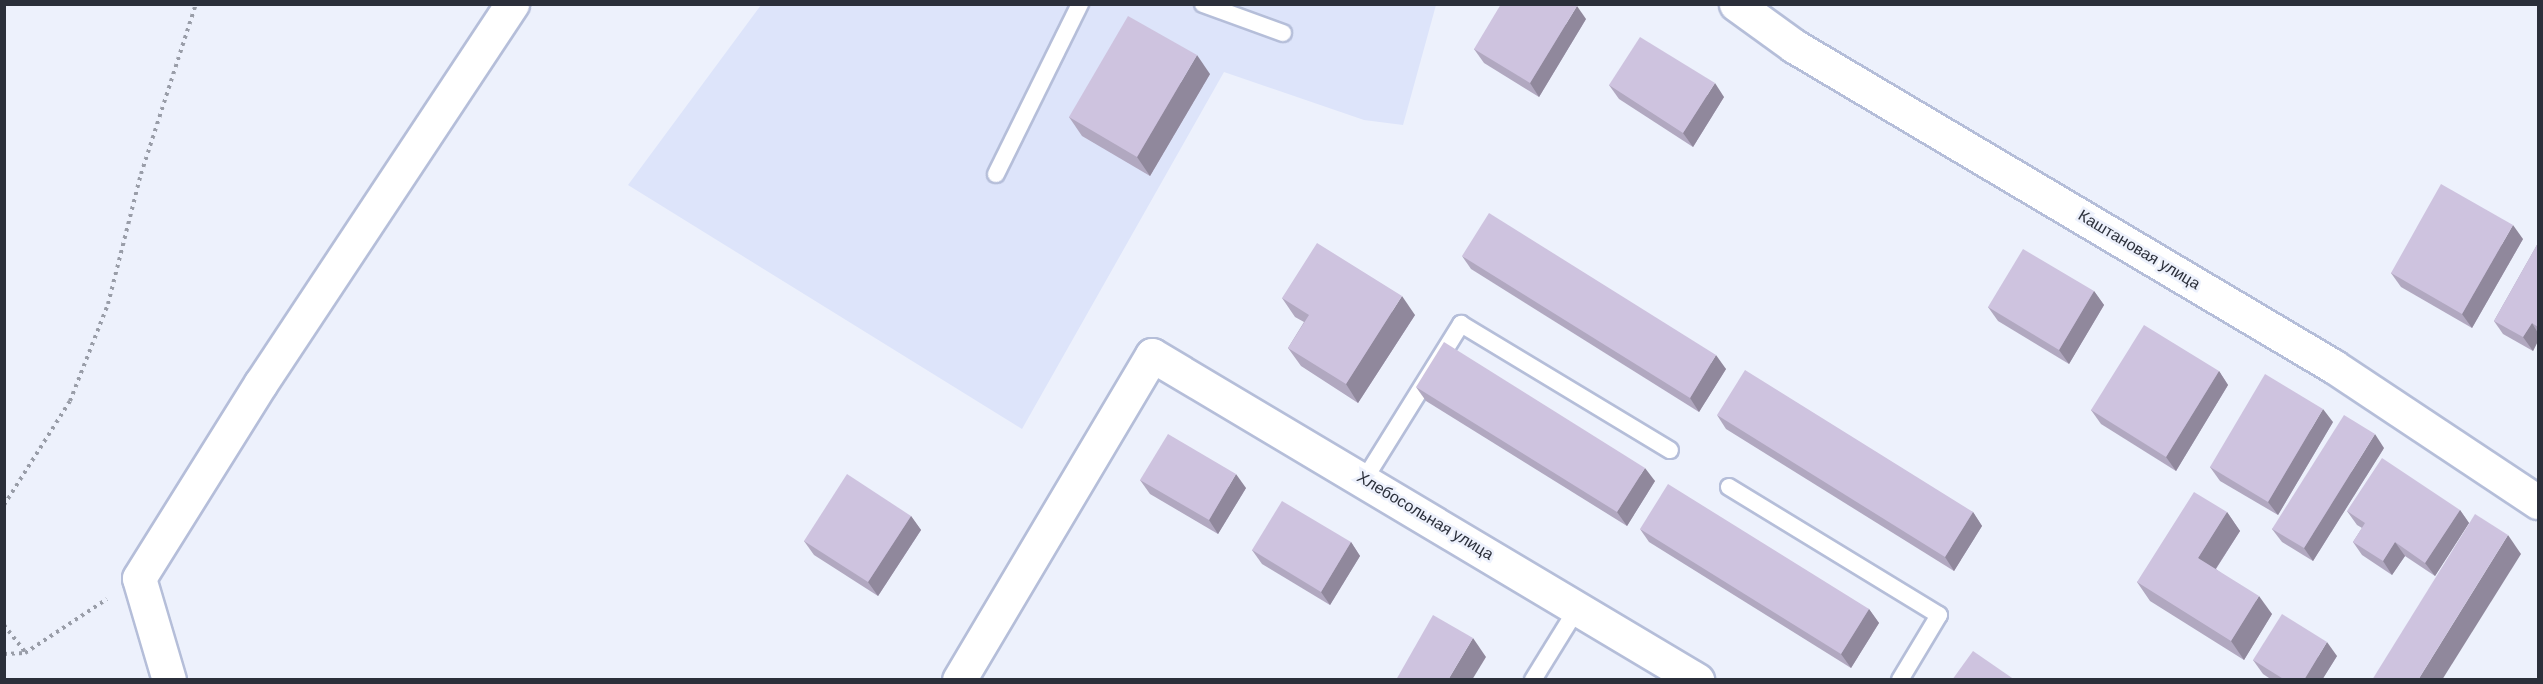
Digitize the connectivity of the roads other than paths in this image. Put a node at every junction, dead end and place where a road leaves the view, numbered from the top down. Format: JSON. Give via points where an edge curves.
{"nodes":[{"id":1,"x":512,"y":4,"type":"edge"},
{"id":2,"x":1080,"y":4,"type":"edge"},
{"id":3,"x":1203,"y":4,"type":"edge"},
{"id":4,"x":1736,"y":4,"type":"edge"},
{"id":5,"x":1283,"y":33,"type":"dead end"},
{"id":6,"x":996,"y":174,"type":"dead end"},
{"id":7,"x":1670,"y":450,"type":"dead end"},
{"id":8,"x":1364,"y":480,"type":"junction"},
{"id":9,"x":1729,"y":487,"type":"dead end"},
{"id":10,"x":2538,"y":502,"type":"edge"},
{"id":11,"x":1578,"y":607,"type":"junction"},
{"id":12,"x":170,"y":680,"type":"edge"},
{"id":13,"x":959,"y":680,"type":"edge"},
{"id":14,"x":1533,"y":680,"type":"edge"},
{"id":15,"x":1697,"y":680,"type":"edge"},
{"id":16,"x":1900,"y":680,"type":"edge"}],
"edges":[{"from":1,"to":12,"type":"street","via":[[261,383],[139,578]]},
{"from":2,"to":6,"type":"lane"},
{"from":3,"to":5,"type":"lane"},
{"from":4,"to":10,"type":"street","name":"Каштановая улица","via":[[1794,46],[2333,366]]},
{"from":7,"to":8,"type":"lane","via":[[1461,324]]},
{"from":8,"to":11,"type":"street","name":"Хлебосольная улица"},
{"from":8,"to":13,"type":"street","name":"Хлебосольная улица","via":[[1152,355]]},
{"from":9,"to":16,"type":"lane","via":[[1939,615]]},
{"from":11,"to":14,"type":"lane"},
{"from":11,"to":15,"type":"street","name":"Хлебосольная улица"}]}
